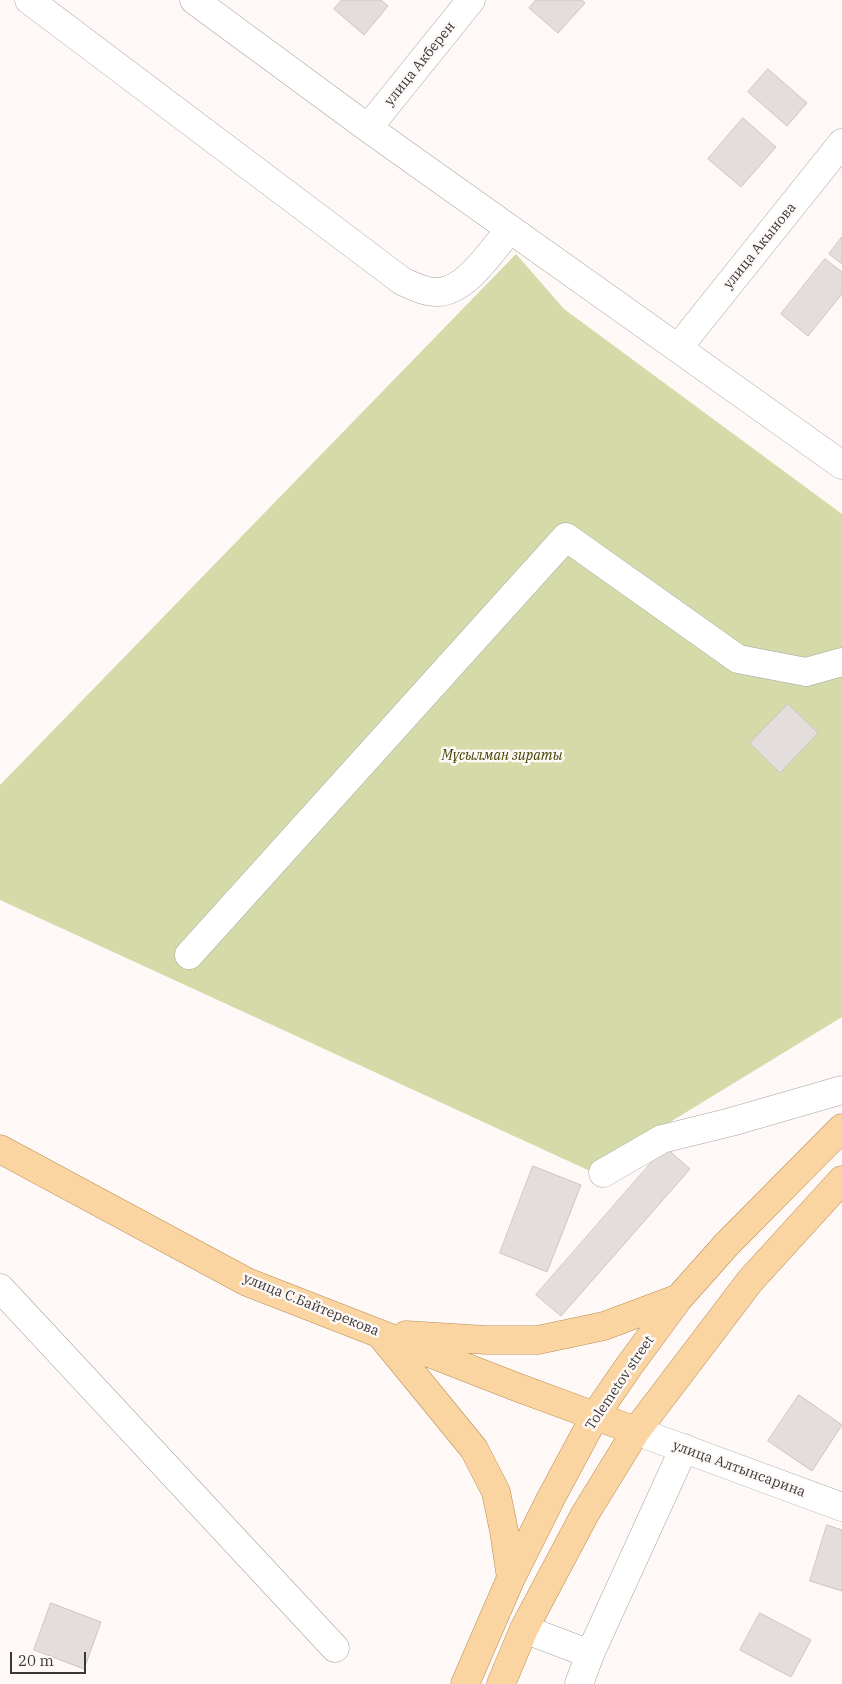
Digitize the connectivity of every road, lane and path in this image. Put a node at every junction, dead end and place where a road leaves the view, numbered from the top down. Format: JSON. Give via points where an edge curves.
{"nodes":[{"id":1,"x":28,"y":0,"type":"edge"},
{"id":2,"x":194,"y":0,"type":"edge"},
{"id":3,"x":471,"y":0,"type":"edge"},
{"id":4,"x":368,"y":128,"type":"junction"},
{"id":5,"x":842,"y":143,"type":"edge"},
{"id":6,"x":510,"y":229,"type":"junction"},
{"id":7,"x":678,"y":348,"type":"junction"},
{"id":8,"x":842,"y":465,"type":"edge"},
{"id":9,"x":842,"y":662,"type":"edge"},
{"id":10,"x":189,"y":955,"type":"dead end"},
{"id":11,"x":842,"y":1090,"type":"edge"},
{"id":12,"x":842,"y":1128,"type":"edge"},
{"id":13,"x":0,"y":1148,"type":"edge"},
{"id":14,"x":603,"y":1173,"type":"dead end"},
{"id":15,"x":842,"y":1180,"type":"edge"},
{"id":16,"x":0,"y":1288,"type":"edge"},
{"id":17,"x":680,"y":1298,"type":"junction"},
{"id":18,"x":379,"y":1333,"type":"junction"},
{"id":19,"x":596,"y":1414,"type":"junction"},
{"id":20,"x":636,"y":1430,"type":"junction"},
{"id":21,"x":684,"y":1448,"type":"junction"},
{"id":22,"x":842,"y":1507,"type":"edge"},
{"id":23,"x":511,"y":1578,"type":"junction"},
{"id":24,"x":524,"y":1629,"type":"junction"},
{"id":25,"x":336,"y":1648,"type":"dead end"},
{"id":26,"x":590,"y":1654,"type":"junction"},
{"id":27,"x":465,"y":1684,"type":"edge"},
{"id":28,"x":501,"y":1684,"type":"edge"},
{"id":29,"x":578,"y":1684,"type":"edge"}],
"edges":[{"from":1,"to":6,"type":"street","via":[[394,275],[418,288],[438,292],[452,289],[471,275]]},
{"from":2,"to":4,"type":"street"},
{"from":3,"to":4,"type":"street","name":"улица Акберен"},
{"from":4,"to":6,"type":"street"},
{"from":5,"to":7,"type":"street","name":"улица Акынова"},
{"from":6,"to":7,"type":"street"},
{"from":7,"to":8,"type":"street"},
{"from":9,"to":10,"type":"street","via":[[806,672],[738,659],[566,537]]},
{"from":11,"to":14,"type":"street","via":[[662,1139]]},
{"from":12,"to":17,"type":"main road","name":"Tolemetov street","via":[[727,1244]]},
{"from":13,"to":18,"type":"main road","name":"улица С.Байтерекова","via":[[247,1282]]},
{"from":15,"to":20,"type":"main road","via":[[750,1281]]},
{"from":16,"to":25,"type":"street"},
{"from":17,"to":18,"type":"main road","via":[[604,1326],[538,1340]]},
{"from":17,"to":19,"type":"main road","name":"Tolemetov street"},
{"from":18,"to":19,"type":"main road","name":"улица С.Байтерекова","via":[[519,1388]]},
{"from":18,"to":23,"type":"main road","via":[[474,1448],[496,1492]]},
{"from":19,"to":20,"type":"main road","name":"улица С.Байтерекова"},
{"from":19,"to":23,"type":"main road","name":"Tolemetov street"},
{"from":20,"to":21,"type":"street","name":"улица Алтынсарина"},
{"from":20,"to":24,"type":"main road"},
{"from":21,"to":22,"type":"street","name":"улица Алтынсарина"},
{"from":21,"to":26,"type":"street"},
{"from":23,"to":27,"type":"main road","name":"Tolemetov street"},
{"from":24,"to":26,"type":"street"},
{"from":24,"to":28,"type":"main road"},
{"from":26,"to":29,"type":"street"}]}
